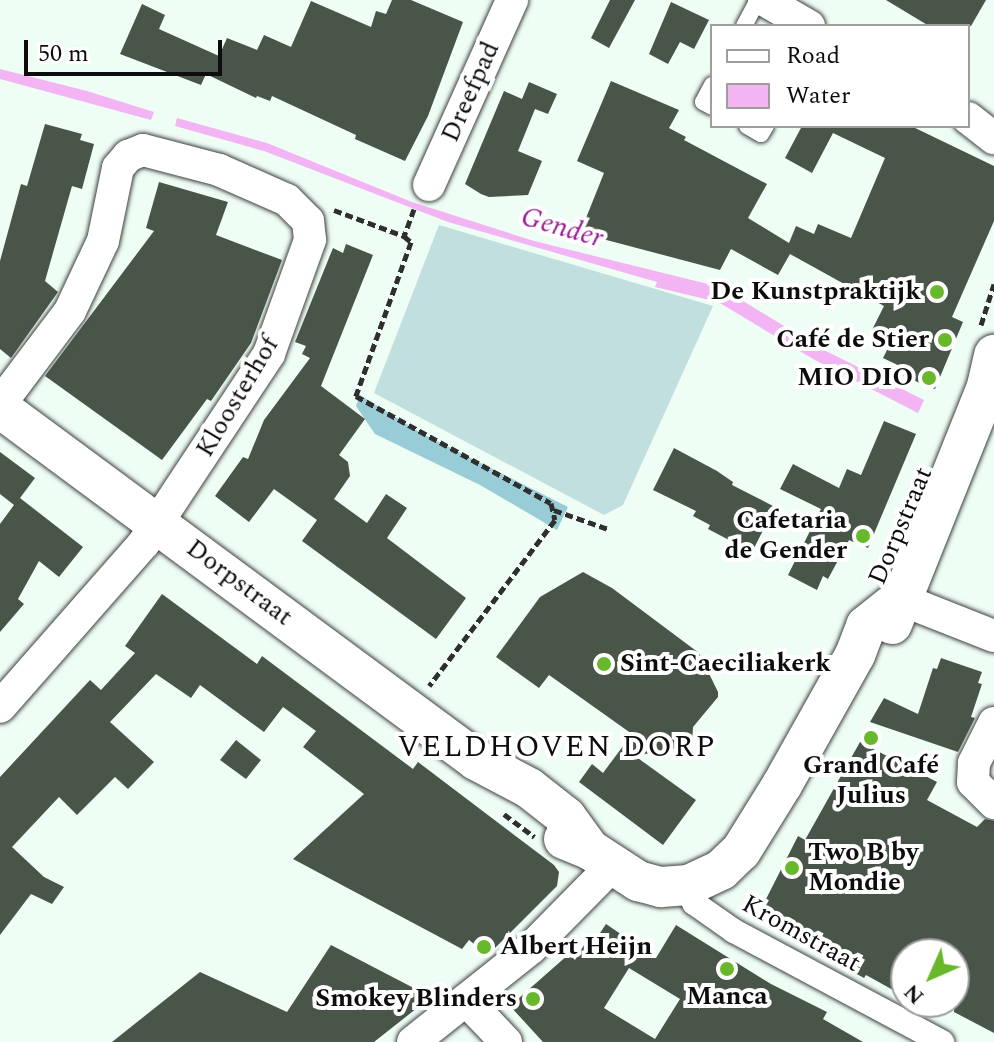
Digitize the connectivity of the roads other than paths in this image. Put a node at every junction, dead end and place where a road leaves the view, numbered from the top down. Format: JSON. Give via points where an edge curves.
{"nodes":[{"id":1,"x":512,"y":0,"type":"edge"},
{"id":2,"x":758,"y":0,"type":"edge"},
{"id":3,"x":764,"y":0,"type":"edge"},
{"id":4,"x":745,"y":24,"type":"edge"},
{"id":5,"x":806,"y":24,"type":"edge"},
{"id":6,"x":710,"y":89,"type":"edge"},
{"id":7,"x":710,"y":106,"type":"edge"},
{"id":8,"x":970,"y":120,"type":"edge"},
{"id":9,"x":994,"y":138,"type":"edge"},
{"id":10,"x":421,"y":198,"type":"road end"},
{"id":11,"x":989,"y":356,"type":"edge"},
{"id":12,"x":0,"y":406,"type":"edge"},
{"id":13,"x":159,"y":523,"type":"junction"},
{"id":14,"x":900,"y":599,"type":"junction"},
{"id":15,"x":994,"y":636,"type":"edge"},
{"id":16,"x":0,"y":707,"type":"edge"},
{"id":17,"x":994,"y":723,"type":"edge"},
{"id":18,"x":994,"y":803,"type":"edge"},
{"id":19,"x":600,"y":858,"type":"junction"},
{"id":20,"x":689,"y":885,"type":"junction"},
{"id":21,"x":466,"y":1000,"type":"junction"},
{"id":22,"x":413,"y":1042,"type":"edge"},
{"id":23,"x":506,"y":1042,"type":"edge"},
{"id":24,"x":942,"y":1042,"type":"edge"}],
"edges":[{"from":1,"to":10,"type":"street","name":"Dreefpad"},
{"from":2,"to":4,"type":"lane"},
{"from":3,"to":5,"type":"street"},
{"from":6,"to":7,"type":"lane","via":[[703,102]]},
{"from":8,"to":9,"type":"street"},
{"from":11,"to":14,"type":"street","name":"Dorpstraat","via":[[940,507]]},
{"from":12,"to":13,"type":"street","name":"Dorpstraat"},
{"from":12,"to":13,"type":"street","name":"Kloosterhof","via":[[70,311],[103,241],[118,168],[128,156],[143,150],[219,170],[287,200],[308,221],[310,240],[269,354]]},
{"from":13,"to":16,"type":"street","name":"Kloosterhof"},
{"from":13,"to":19,"type":"street","name":"Dorpstraat","via":[[476,760],[529,788],[559,811]]},
{"from":14,"to":15,"type":"street"},
{"from":14,"to":20,"type":"street","name":"Dorpstraat","via":[[892,625],[855,655],[741,851],[721,870]]},
{"from":17,"to":18,"type":"street","via":[[974,763],[973,782]]},
{"from":19,"to":20,"type":"street","name":"Dorpstraat","via":[[638,881],[661,887]]},
{"from":19,"to":21,"type":"street","via":[[531,948]]},
{"from":20,"to":24,"type":"street","name":"Kromstraat","via":[[694,903],[734,931]]},
{"from":21,"to":22,"type":"street"},
{"from":21,"to":23,"type":"street"}]}
